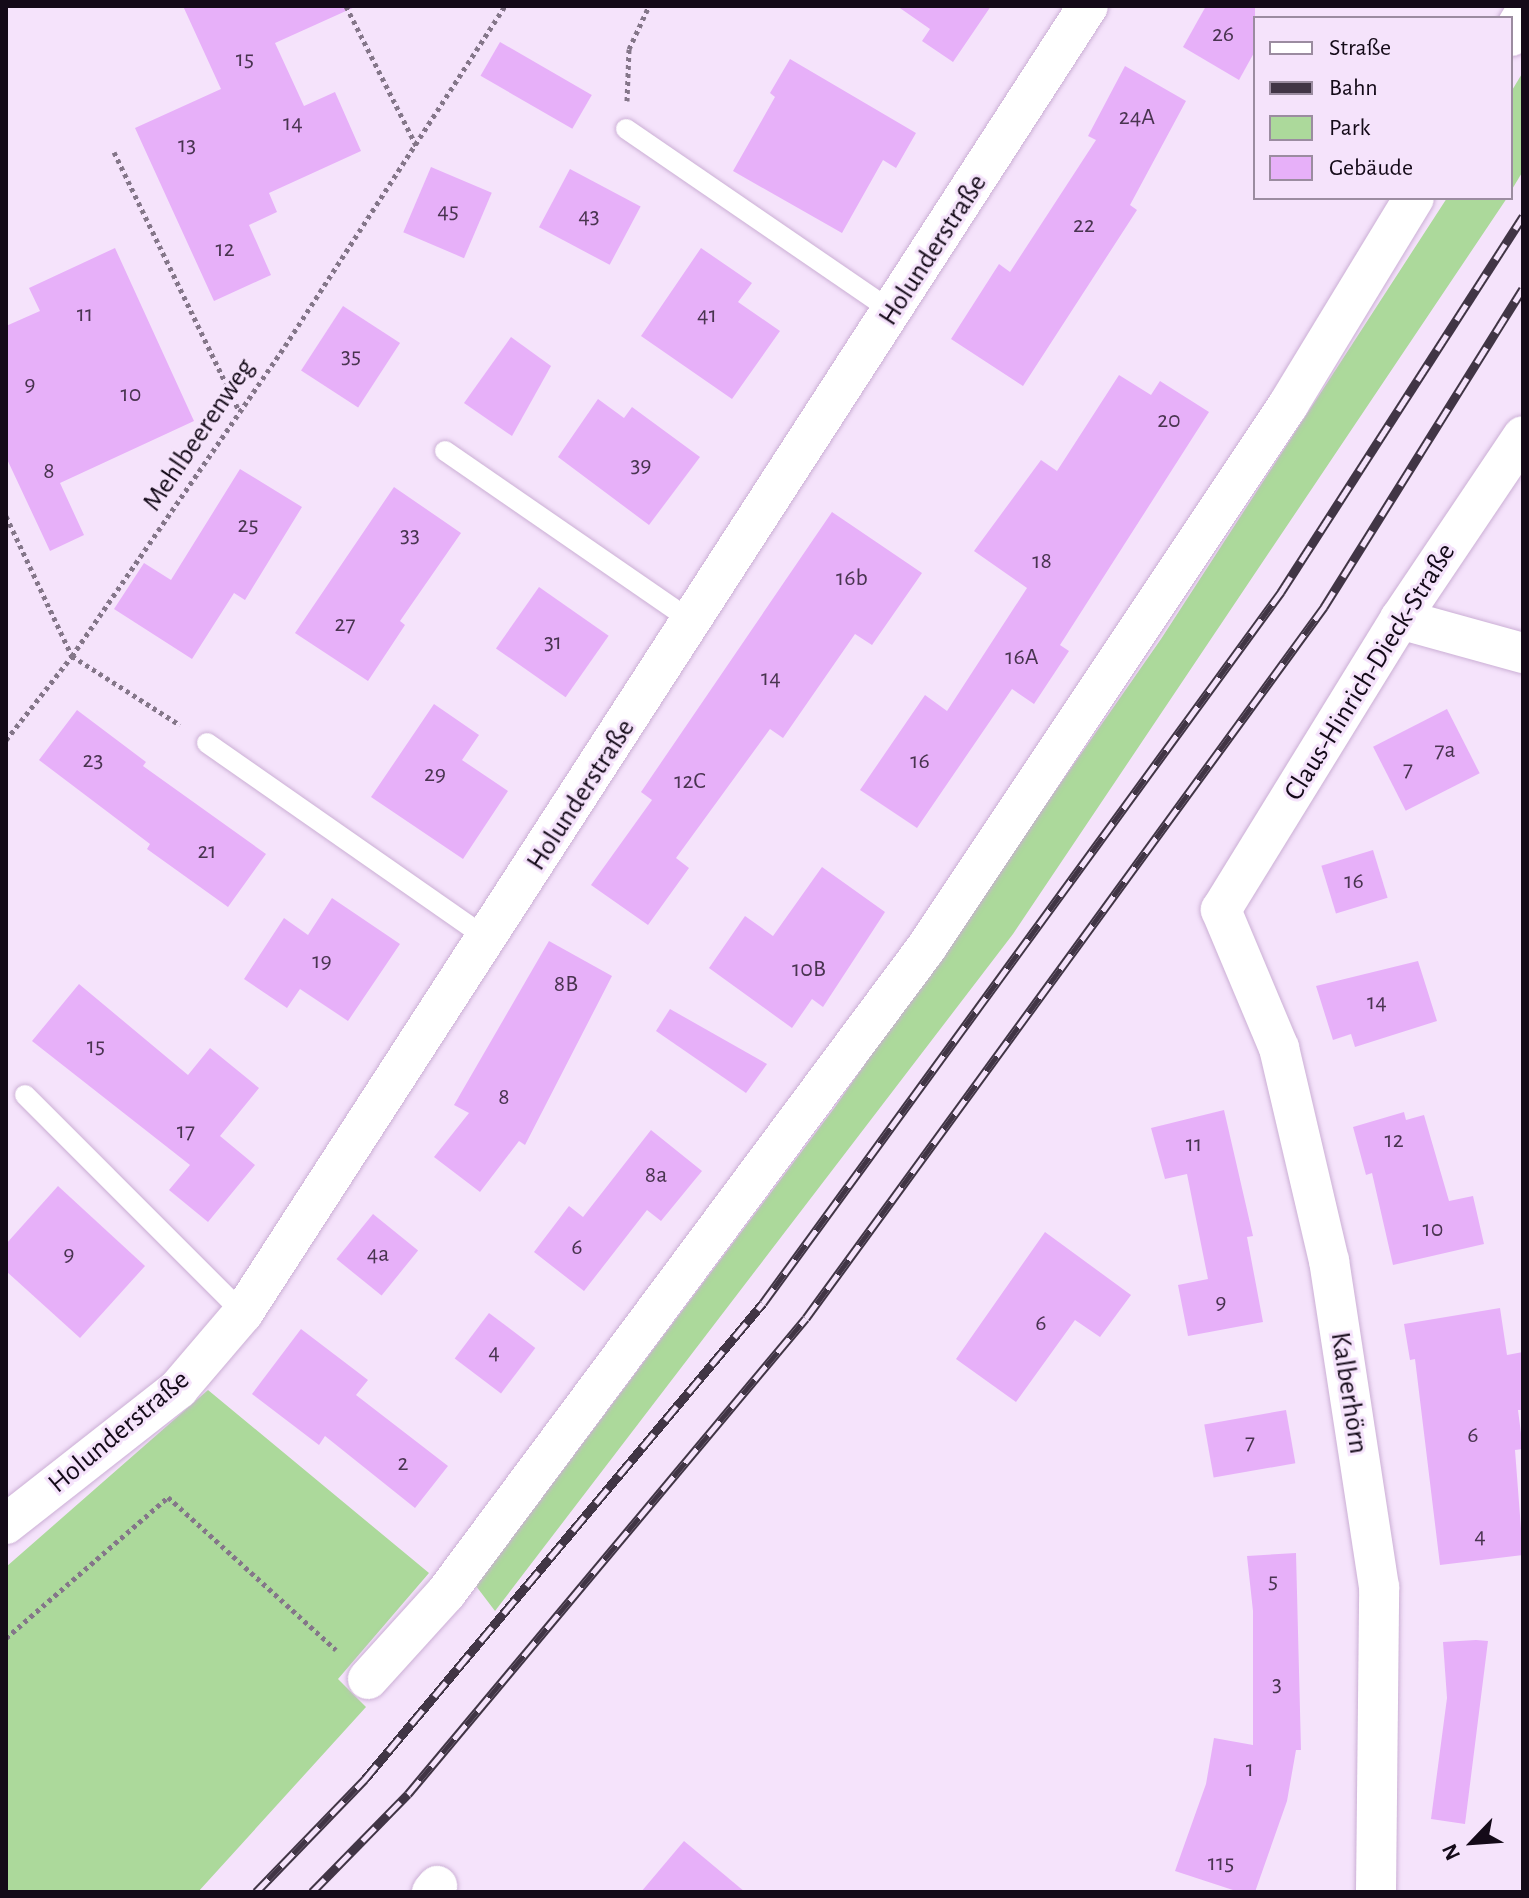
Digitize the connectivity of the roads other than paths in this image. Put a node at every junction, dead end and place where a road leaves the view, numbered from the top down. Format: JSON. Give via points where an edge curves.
{"nodes":[{"id":1,"x":1088,"y":6,"type":"edge"},
{"id":2,"x":626,"y":129,"type":"road end"},
{"id":3,"x":1413,"y":200,"type":"edge"},
{"id":4,"x":893,"y":312,"type":"junction"},
{"id":5,"x":1523,"y":436,"type":"edge"},
{"id":6,"x":445,"y":451,"type":"dead end"},
{"id":7,"x":1400,"y":619,"type":"junction"},
{"id":8,"x":693,"y":622,"type":"junction"},
{"id":9,"x":1523,"y":653,"type":"edge"},
{"id":10,"x":207,"y":743,"type":"road end"},
{"id":11,"x":1221,"y":910,"type":"joint"},
{"id":12,"x":488,"y":939,"type":"junction"},
{"id":13,"x":25,"y":1095,"type":"dead end"},
{"id":14,"x":243,"y":1313,"type":"junction"},
{"id":15,"x":6,"y":1524,"type":"edge"},
{"id":16,"x":368,"y":1679,"type":"road end"},
{"id":17,"x":1376,"y":1892,"type":"edge"}],
"edges":[{"from":1,"to":4,"type":"street","name":"Holunderstraße"},
{"from":2,"to":4,"type":"lane"},
{"from":3,"to":16,"type":"street","via":[[1288,405],[926,948],[446,1593]]},
{"from":4,"to":8,"type":"street","name":"Holunderstraße"},
{"from":5,"to":7,"type":"street","name":"Claus-Hinrich-Dieck-Straße"},
{"from":6,"to":8,"type":"lane"},
{"from":7,"to":9,"type":"street"},
{"from":7,"to":11,"type":"street","name":"Claus-Hinrich-Dieck-Straße"},
{"from":8,"to":12,"type":"street","name":"Holunderstraße"},
{"from":10,"to":12,"type":"lane"},
{"from":11,"to":17,"type":"street","name":"Kalberhörn","via":[[1279,1048],[1329,1261],[1379,1587]]},
{"from":12,"to":14,"type":"street","name":"Holunderstraße"},
{"from":13,"to":14,"type":"lane"},
{"from":14,"to":15,"type":"street","name":"Holunderstraße","via":[[178,1389]]}]}
